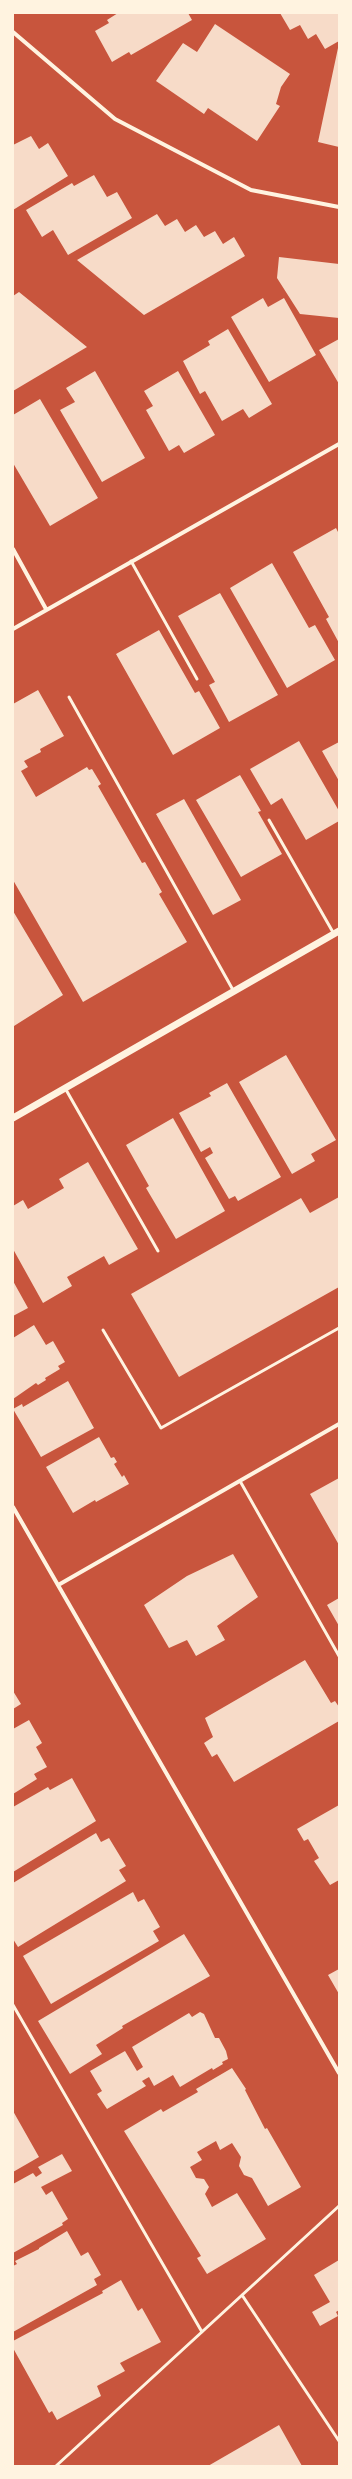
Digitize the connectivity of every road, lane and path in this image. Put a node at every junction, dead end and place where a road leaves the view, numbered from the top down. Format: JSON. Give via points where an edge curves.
{"nodes":[{"id":1,"x":13,"y":32,"type":"edge"},
{"id":2,"x":339,"y":207,"type":"edge"},
{"id":3,"x":339,"y":444,"type":"edge"},
{"id":4,"x":13,"y":549,"type":"edge"},
{"id":5,"x":131,"y":562,"type":"junction"},
{"id":6,"x":46,"y":609,"type":"junction"},
{"id":7,"x":13,"y":630,"type":"edge"},
{"id":8,"x":197,"y":679,"type":"dead end"},
{"id":9,"x":69,"y":698,"type":"dead end"},
{"id":10,"x":269,"y":820,"type":"dead end"},
{"id":11,"x":336,"y":933,"type":"edge"},
{"id":12,"x":234,"y":992,"type":"junction"},
{"id":13,"x":65,"y":1088,"type":"junction"},
{"id":14,"x":13,"y":1118,"type":"edge"},
{"id":15,"x":158,"y":1251,"type":"dead end"},
{"id":16,"x":339,"y":1328,"type":"edge"},
{"id":17,"x":103,"y":1330,"type":"dead end"},
{"id":18,"x":339,"y":1424,"type":"edge"},
{"id":19,"x":240,"y":1481,"type":"junction"},
{"id":20,"x":13,"y":1506,"type":"edge"},
{"id":21,"x":60,"y":1584,"type":"junction"},
{"id":22,"x":339,"y":1656,"type":"edge"},
{"id":23,"x":13,"y":2005,"type":"edge"},
{"id":24,"x":339,"y":2073,"type":"edge"},
{"id":25,"x":339,"y":2206,"type":"edge"},
{"id":26,"x":242,"y":2295,"type":"junction"},
{"id":27,"x":202,"y":2332,"type":"junction"},
{"id":28,"x":339,"y":2441,"type":"edge"},
{"id":29,"x":56,"y":2466,"type":"edge"}],
"edges":[{"from":1,"to":2,"type":"street","via":[[115,119],[251,190]]},
{"from":3,"to":5,"type":"street"},
{"from":4,"to":6,"type":"street"},
{"from":5,"to":6,"type":"street"},
{"from":5,"to":8,"type":"lane"},
{"from":6,"to":7,"type":"street"},
{"from":9,"to":12,"type":"lane"},
{"from":10,"to":11,"type":"lane"},
{"from":11,"to":12,"type":"street"},
{"from":12,"to":13,"type":"street"},
{"from":13,"to":14,"type":"street"},
{"from":13,"to":15,"type":"lane"},
{"from":16,"to":17,"type":"lane","via":[[161,1428]]},
{"from":18,"to":19,"type":"street"},
{"from":19,"to":21,"type":"street"},
{"from":19,"to":22,"type":"lane"},
{"from":20,"to":21,"type":"street"},
{"from":21,"to":24,"type":"street"},
{"from":23,"to":27,"type":"lane"},
{"from":25,"to":26,"type":"lane"},
{"from":26,"to":27,"type":"lane"},
{"from":26,"to":28,"type":"lane"},
{"from":27,"to":29,"type":"lane"}]}
